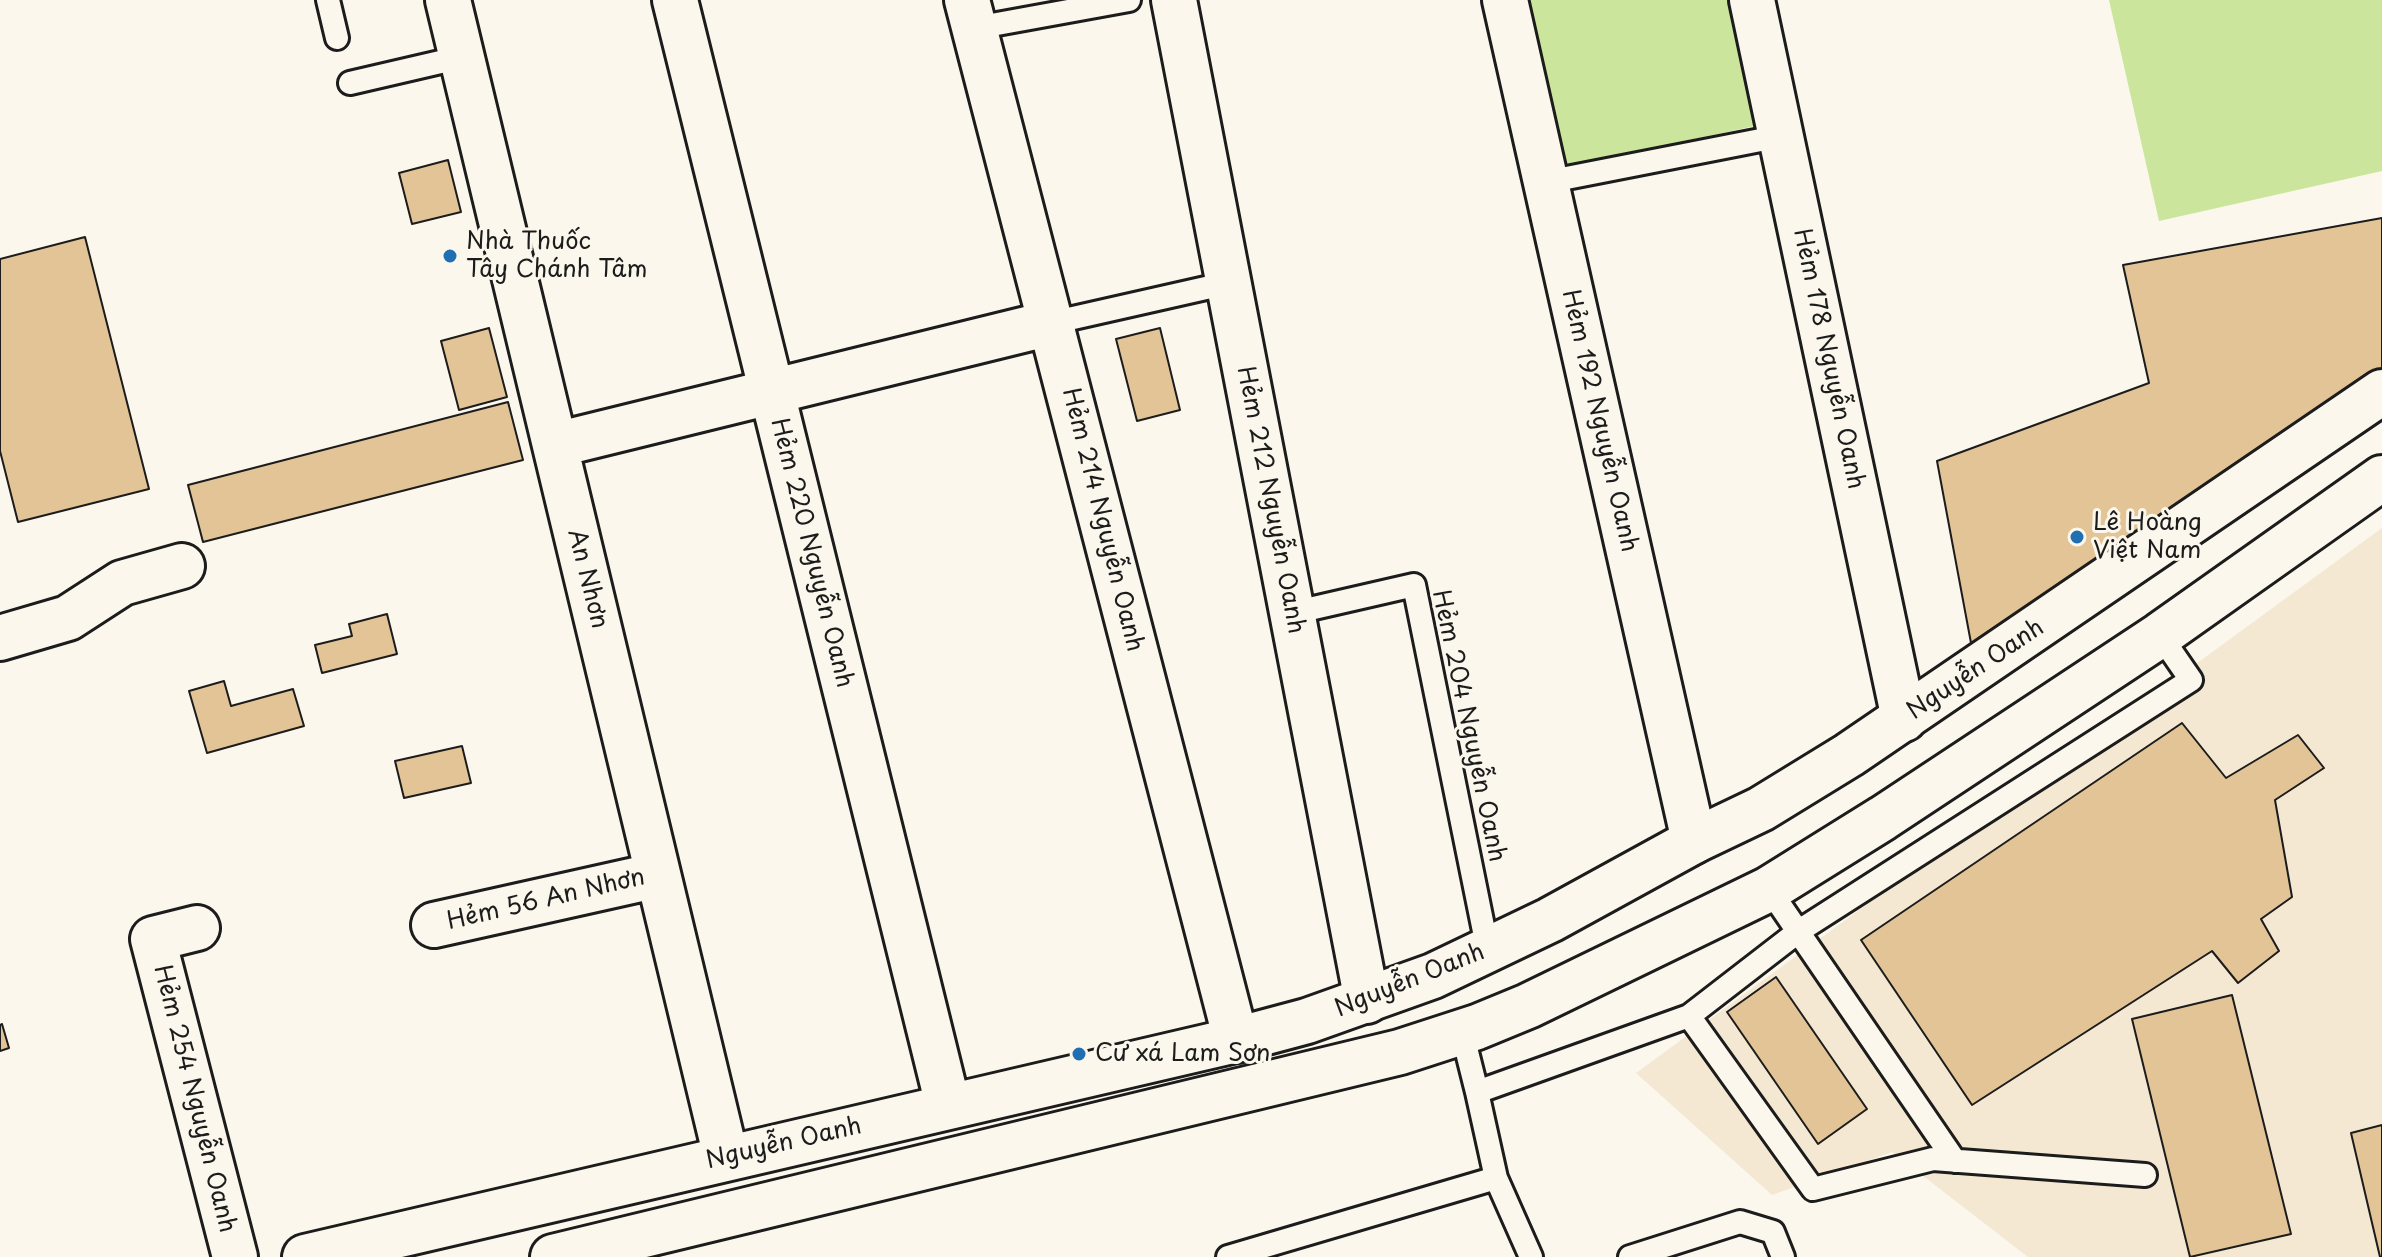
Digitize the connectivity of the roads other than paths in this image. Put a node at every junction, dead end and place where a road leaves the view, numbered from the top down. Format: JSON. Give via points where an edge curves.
{"nodes":[{"id":1,"x":328,"y":0,"type":"edge"},
{"id":2,"x":448,"y":0,"type":"edge"},
{"id":3,"x":675,"y":0,"type":"edge"},
{"id":4,"x":1129,"y":0,"type":"edge"},
{"id":5,"x":1174,"y":0,"type":"edge"},
{"id":6,"x":1505,"y":0,"type":"edge"},
{"id":7,"x":1752,"y":0,"type":"edge"},
{"id":8,"x":971,"y":14,"type":"edge"},
{"id":9,"x":337,"y":38,"type":"dead end"},
{"id":10,"x":462,"y":57,"type":"junction"},
{"id":11,"x":350,"y":83,"type":"dead end"},
{"id":12,"x":1781,"y":136,"type":"junction"},
{"id":13,"x":1546,"y":182,"type":"junction"},
{"id":14,"x":1228,"y":283,"type":"junction"},
{"id":15,"x":1051,"y":323,"type":"junction"},
{"id":16,"x":771,"y":391,"type":"junction"},
{"id":17,"x":2382,"y":392,"type":"edge"},
{"id":18,"x":555,"y":445,"type":"junction"},
{"id":19,"x":2382,"y":478,"type":"edge"},
{"id":20,"x":182,"y":566,"type":"dead end"},
{"id":21,"x":1292,"y":613,"type":"junction"},
{"id":22,"x":2160,"y":635,"type":"junction"},
{"id":23,"x":5,"y":637,"type":"edge"},
{"id":24,"x":1904,"y":719,"type":"junction"},
{"id":25,"x":1920,"y":794,"type":"junction"},
{"id":26,"x":1694,"y":841,"type":"junction"},
{"id":27,"x":658,"y":875,"type":"junction"},
{"id":28,"x":1769,"y":889,"type":"junction"},
{"id":29,"x":434,"y":925,"type":"dead end"},
{"id":30,"x":197,"y":928,"type":"dead end"},
{"id":31,"x":1799,"y":931,"type":"junction"},
{"id":32,"x":1488,"y":951,"type":"junction"},
{"id":33,"x":1447,"y":969,"type":"junction"},
{"id":34,"x":1367,"y":1001,"type":"junction"},
{"id":35,"x":1689,"y":1016,"type":"junction"},
{"id":36,"x":1482,"y":1024,"type":"junction"},
{"id":37,"x":1236,"y":1040,"type":"junction"},
{"id":38,"x":1380,"y":1057,"type":"junction"},
{"id":39,"x":1477,"y":1092,"type":"junction"},
{"id":40,"x":948,"y":1105,"type":"junction"},
{"id":41,"x":726,"y":1157,"type":"junction"},
{"id":42,"x":1955,"y":1161,"type":"junction"},
{"id":43,"x":2145,"y":1175,"type":"dead end"},
{"id":44,"x":1496,"y":1178,"type":"junction"},
{"id":45,"x":740,"y":1212,"type":"junction"},
{"id":46,"x":235,"y":1257,"type":"edge"},
{"id":47,"x":305,"y":1257,"type":"edge"},
{"id":48,"x":553,"y":1257,"type":"edge"},
{"id":49,"x":1228,"y":1257,"type":"edge"},
{"id":50,"x":1531,"y":1257,"type":"edge"},
{"id":51,"x":1630,"y":1257,"type":"edge"},
{"id":52,"x":1783,"y":1257,"type":"edge"}],
"edges":[{"from":1,"to":9,"type":"lane"},
{"from":2,"to":10,"type":"street","name":"An Nhơn"},
{"from":3,"to":16,"type":"street","name":"Hẻm 220 Nguyễn Oanh"},
{"from":4,"to":8,"type":"lane"},
{"from":5,"to":14,"type":"street","name":"Hẻm 212 Nguyễn Oanh"},
{"from":6,"to":13,"type":"street","name":"Hẻm 192 Nguyễn Oanh"},
{"from":7,"to":12,"type":"street","name":"Hẻm 178 Nguyễn Oanh"},
{"from":8,"to":15,"type":"street","name":"Hẻm 214 Nguyễn Oanh"},
{"from":10,"to":11,"type":"lane"},
{"from":10,"to":18,"type":"street","name":"An Nhơn"},
{"from":12,"to":13,"type":"lane"},
{"from":12,"to":24,"type":"street","name":"Hẻm 178 Nguyễn Oanh"},
{"from":13,"to":26,"type":"street","name":"Hẻm 192 Nguyễn Oanh"},
{"from":14,"to":15,"type":"lane"},
{"from":14,"to":21,"type":"street","name":"Hẻm 212 Nguyễn Oanh"},
{"from":15,"to":16,"type":"street"},
{"from":15,"to":37,"type":"street","name":"Hẻm 214 Nguyễn Oanh"},
{"from":16,"to":18,"type":"street"},
{"from":16,"to":40,"type":"street","name":"Hẻm 220 Nguyễn Oanh"},
{"from":17,"to":24,"type":"street","name":"Nguyễn Oanh"},
{"from":18,"to":27,"type":"street","name":"An Nhơn"},
{"from":19,"to":22,"type":"street"},
{"from":20,"to":23,"type":"street","via":[[122,583],[68,618]]},
{"from":21,"to":32,"type":"lane","name":"Hẻm 204 Nguyễn Oanh","via":[[1414,585]]},
{"from":21,"to":34,"type":"street","name":"Hẻm 212 Nguyễn Oanh"},
{"from":22,"to":25,"type":"street"},
{"from":22,"to":31,"type":"lane","via":[[2191,680]]},
{"from":24,"to":25,"type":"street","name":"Hẻm 178 Nguyễn Oanh"},
{"from":24,"to":26,"type":"street","name":"Nguyễn Oanh","via":[[1761,809]]},
{"from":25,"to":28,"type":"street"},
{"from":26,"to":32,"type":"street","name":"Nguyễn Oanh"},
{"from":27,"to":29,"type":"street","name":"Hẻm 56 An Nhơn"},
{"from":27,"to":41,"type":"street","name":"An Nhơn"},
{"from":28,"to":31,"type":"lane"},
{"from":28,"to":36,"type":"street"},
{"from":30,"to":46,"type":"street","name":"Hẻm 254 Nguyễn Oanh","via":[[153,939]]},
{"from":31,"to":35,"type":"lane"},
{"from":31,"to":42,"type":"lane"},
{"from":32,"to":33,"type":"street","name":"Nguyễn Oanh"},
{"from":32,"to":36,"type":"street"},
{"from":33,"to":34,"type":"street","name":"Nguyễn Oanh"},
{"from":33,"to":36,"type":"street"},
{"from":34,"to":37,"type":"street","name":"Nguyễn Oanh"},
{"from":34,"to":38,"type":"street","name":"Hẻm 212 Nguyễn Oanh"},
{"from":35,"to":39,"type":"lane"},
{"from":35,"to":42,"type":"lane","via":[[1813,1189],[1933,1159]]},
{"from":36,"to":38,"type":"street"},
{"from":36,"to":39,"type":"lane"},
{"from":37,"to":40,"type":"street","name":"Nguyễn Oanh"},
{"from":38,"to":45,"type":"street"},
{"from":39,"to":44,"type":"lane"},
{"from":40,"to":41,"type":"street","name":"Nguyễn Oanh"},
{"from":41,"to":45,"type":"street","name":"An Nhơn"},
{"from":41,"to":47,"type":"street","name":"Nguyễn Oanh"},
{"from":42,"to":43,"type":"lane"},
{"from":44,"to":49,"type":"lane"},
{"from":44,"to":50,"type":"lane"},
{"from":45,"to":48,"type":"street"},
{"from":51,"to":52,"type":"lane","via":[[1740,1222],[1773,1232]]}]}
